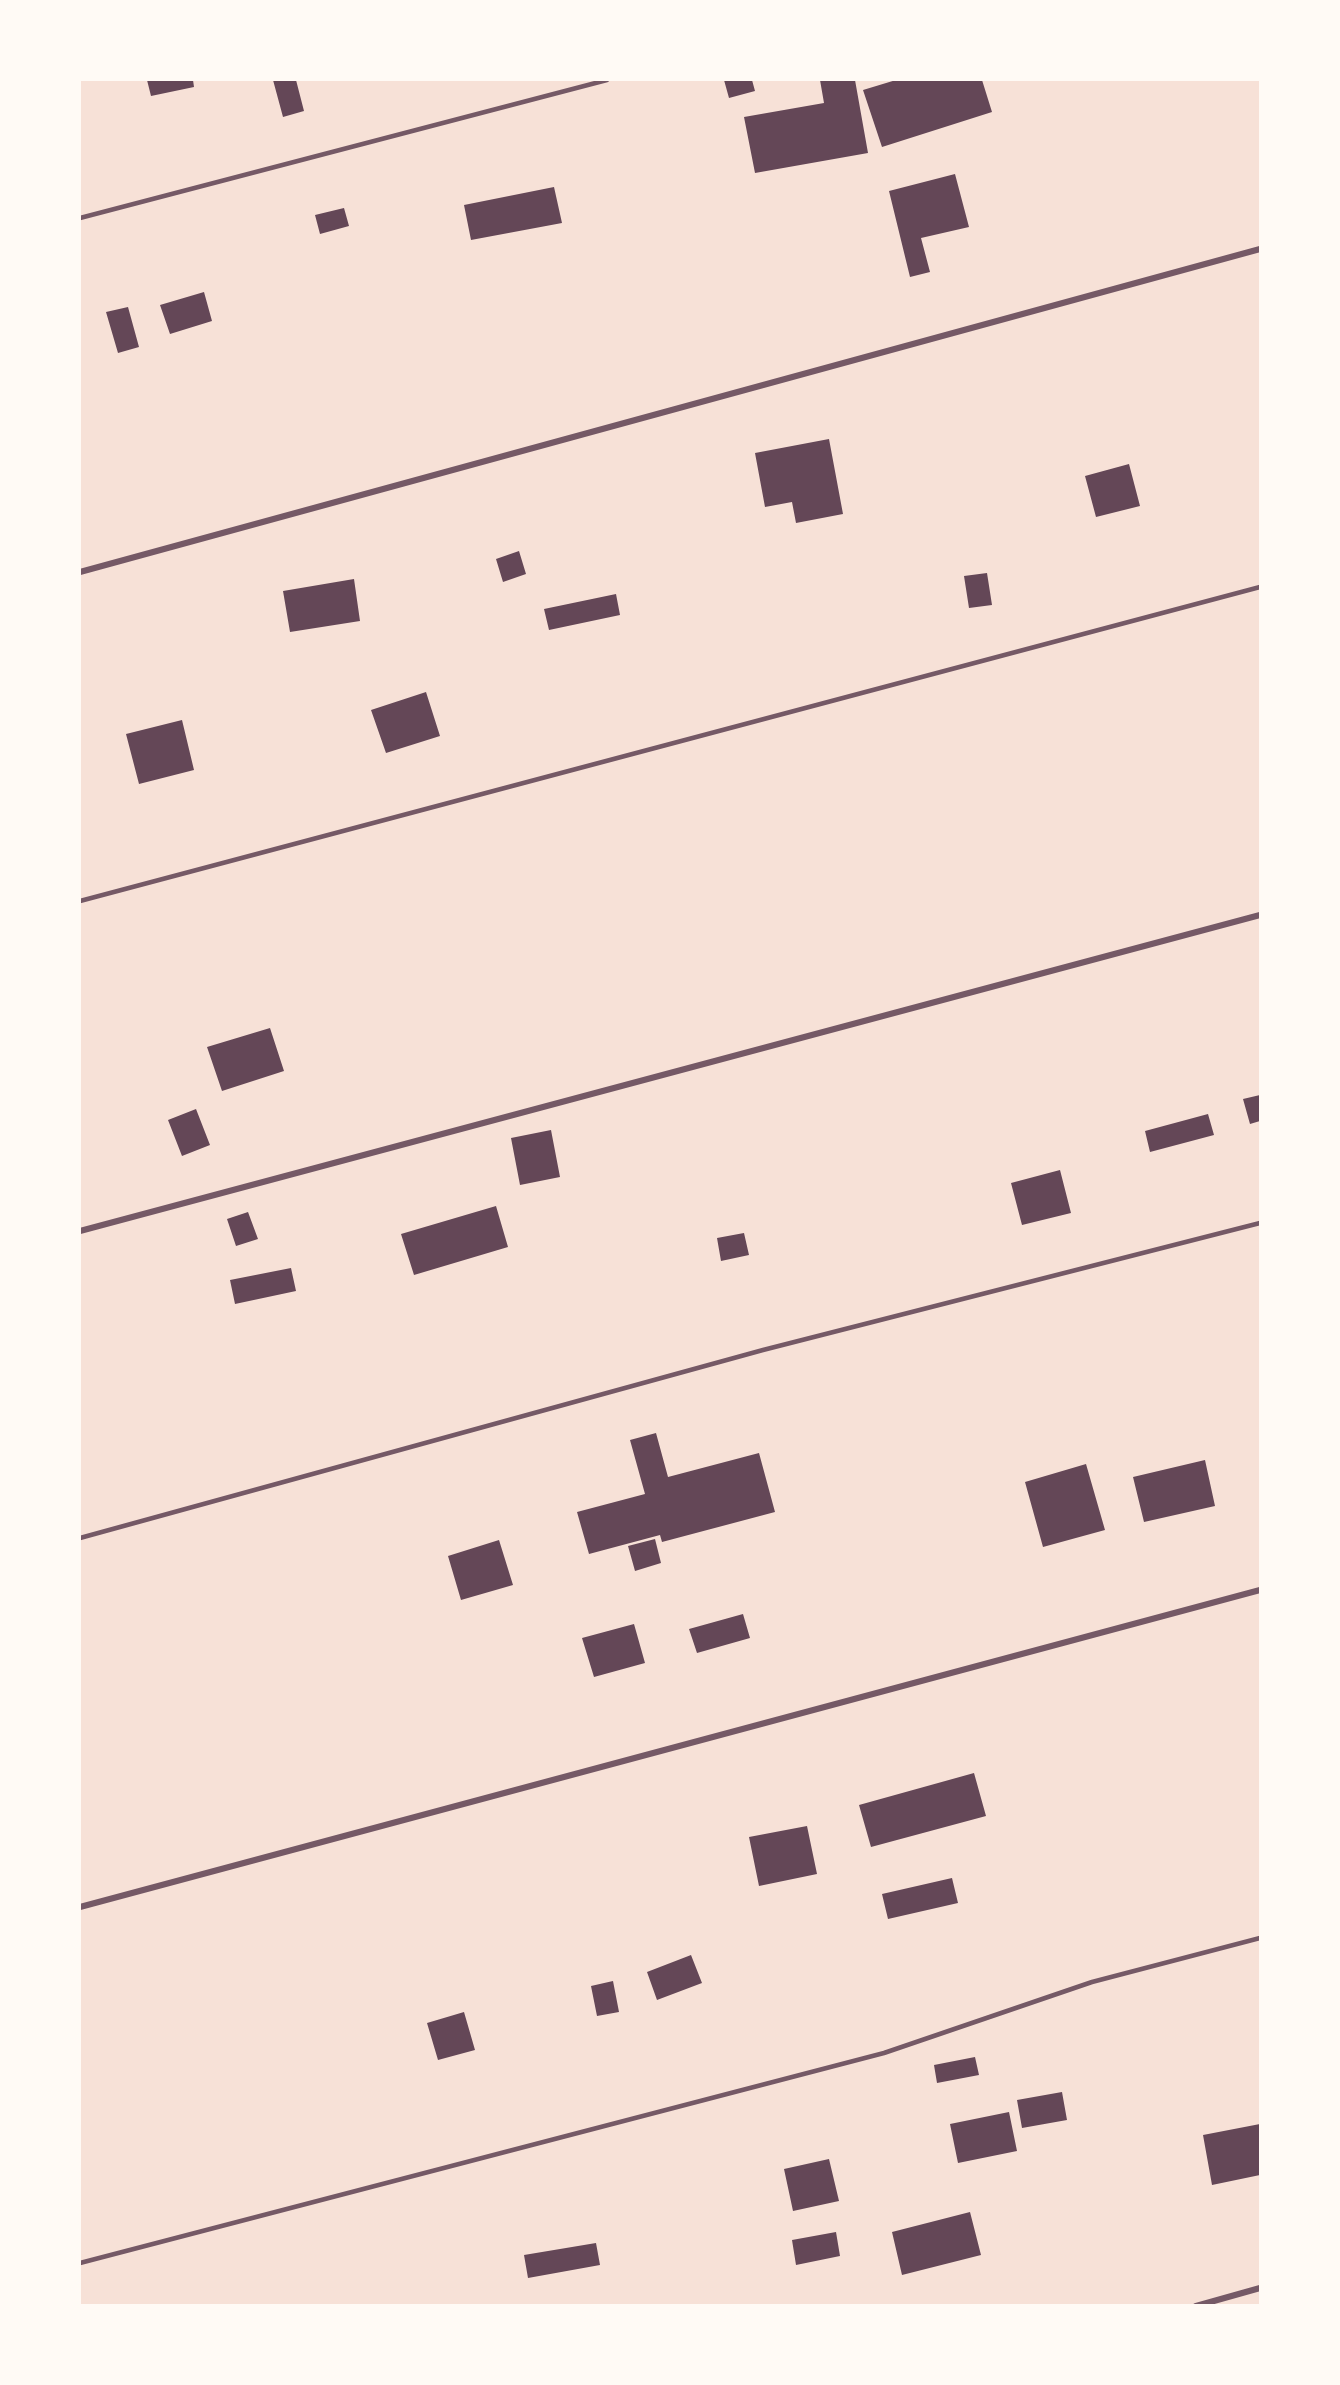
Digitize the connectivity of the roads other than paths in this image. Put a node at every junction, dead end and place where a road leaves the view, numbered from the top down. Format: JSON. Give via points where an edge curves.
{"nodes":[{"id":1,"x":607,"y":80,"type":"edge"},
{"id":2,"x":80,"y":219,"type":"edge"},
{"id":3,"x":1260,"y":249,"type":"edge"},
{"id":4,"x":80,"y":572,"type":"edge"},
{"id":5,"x":1260,"y":587,"type":"edge"},
{"id":6,"x":80,"y":901,"type":"edge"},
{"id":7,"x":1260,"y":915,"type":"edge"},
{"id":8,"x":1260,"y":1223,"type":"edge"},
{"id":9,"x":80,"y":1231,"type":"edge"},
{"id":10,"x":80,"y":1538,"type":"edge"},
{"id":11,"x":1260,"y":1590,"type":"edge"},
{"id":12,"x":80,"y":1907,"type":"edge"},
{"id":13,"x":1260,"y":1938,"type":"edge"},
{"id":14,"x":80,"y":2263,"type":"edge"},
{"id":15,"x":1260,"y":2288,"type":"edge"},
{"id":16,"x":1196,"y":2306,"type":"edge"}],
"edges":[{"from":1,"to":2,"type":"lane"},
{"from":3,"to":4,"type":"street"},
{"from":5,"to":6,"type":"lane"},
{"from":7,"to":9,"type":"street"},
{"from":8,"to":10,"type":"lane","via":[[763,1350]]},
{"from":11,"to":12,"type":"street"},
{"from":13,"to":14,"type":"lane","via":[[1092,1982],[884,2053]]},
{"from":15,"to":16,"type":"street"}]}
